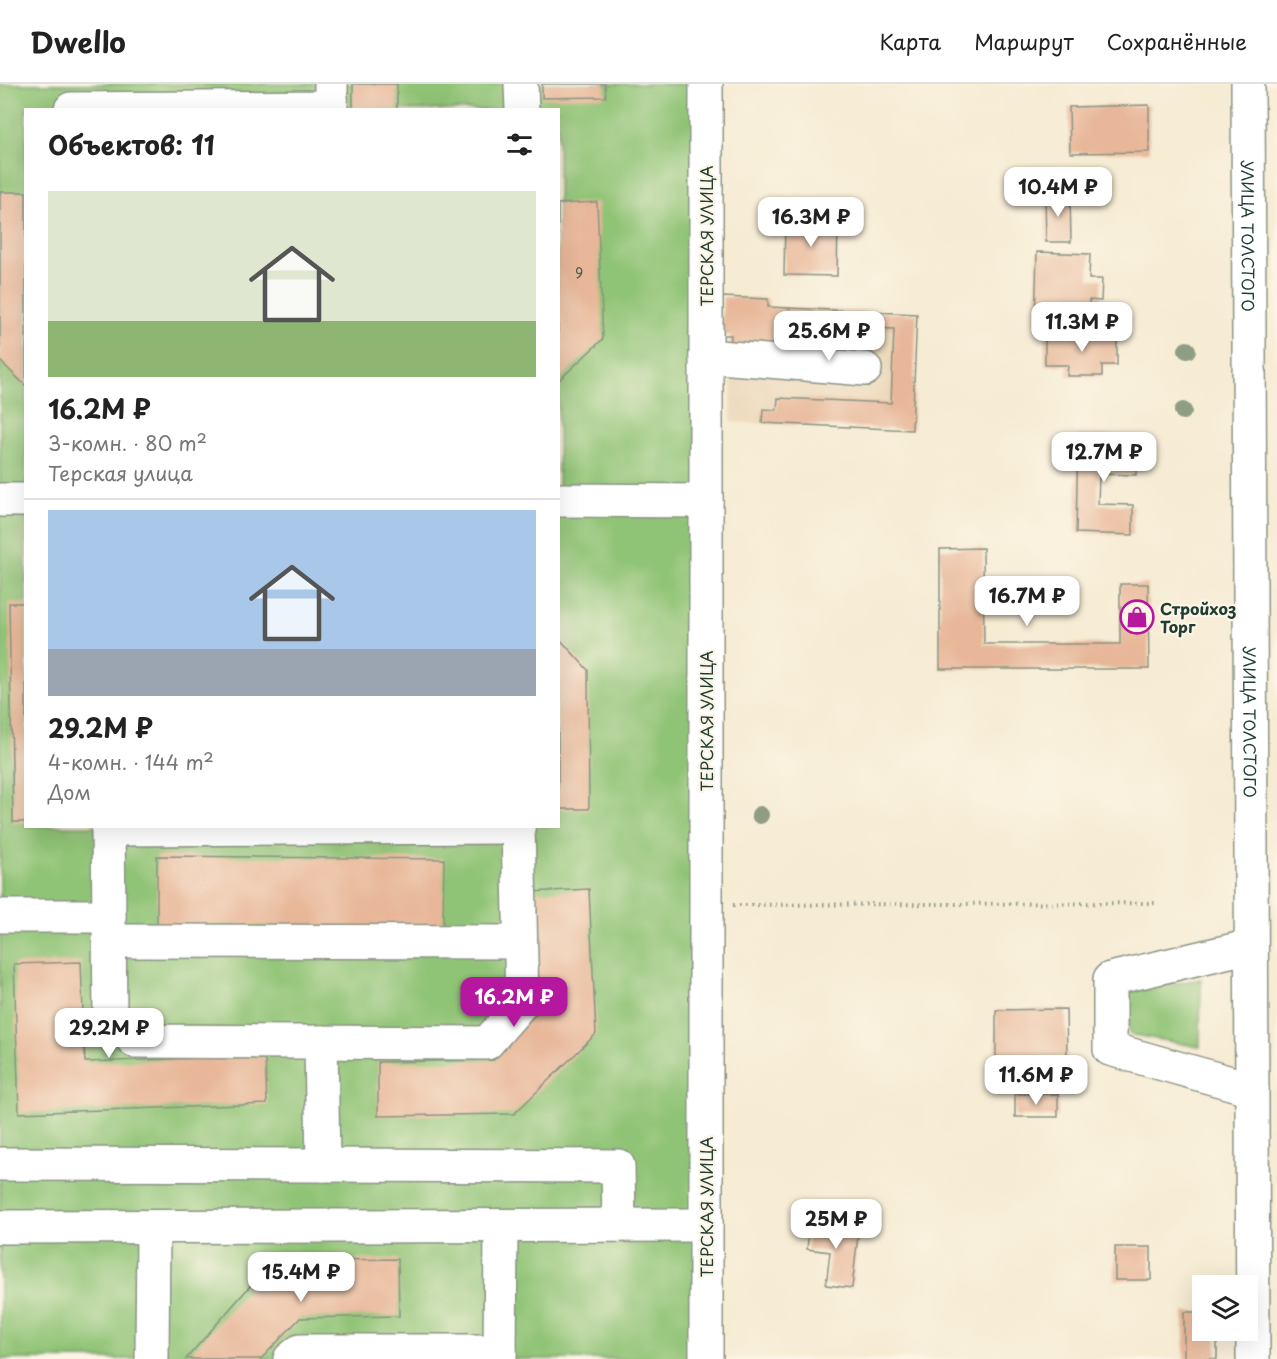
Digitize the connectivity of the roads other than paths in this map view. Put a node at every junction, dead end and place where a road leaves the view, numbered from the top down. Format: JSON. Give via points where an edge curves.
{"nodes":[{"id":1,"x":71,"y":84,"type":"edge"},
{"id":2,"x":330,"y":84,"type":"edge"},
{"id":3,"x":521,"y":84,"type":"edge"},
{"id":4,"x":706,"y":84,"type":"edge"},
{"id":5,"x":1248,"y":84,"type":"edge"},
{"id":6,"x":71,"y":108,"type":"edge"},
{"id":7,"x":201,"y":108,"type":"edge"},
{"id":8,"x":522,"y":108,"type":"edge"},
{"id":9,"x":1263,"y":339,"type":"edge"},
{"id":10,"x":706,"y":356,"type":"junction"},
{"id":11,"x":865,"y":369,"type":"dead end"},
{"id":12,"x":0,"y":500,"type":"edge"},
{"id":13,"x":24,"y":500,"type":"edge"},
{"id":14,"x":560,"y":500,"type":"edge"},
{"id":15,"x":706,"y":501,"type":"junction"},
{"id":16,"x":1264,"y":770,"type":"edge"},
{"id":17,"x":108,"y":828,"type":"edge"},
{"id":18,"x":518,"y":828,"type":"edge"},
{"id":19,"x":0,"y":916,"type":"edge"},
{"id":20,"x":109,"y":928,"type":"junction"},
{"id":21,"x":520,"y":942,"type":"junction"},
{"id":22,"x":1251,"y":946,"type":"junction"},
{"id":23,"x":1265,"y":1035,"type":"edge"},
{"id":24,"x":321,"y":1042,"type":"junction"},
{"id":25,"x":1252,"y":1089,"type":"junction"},
{"id":26,"x":0,"y":1164,"type":"edge"},
{"id":27,"x":323,"y":1165,"type":"junction"},
{"id":28,"x":619,"y":1225,"type":"junction"},
{"id":29,"x":706,"y":1225,"type":"junction"},
{"id":30,"x":501,"y":1226,"type":"junction"},
{"id":31,"x":0,"y":1227,"type":"edge"},
{"id":32,"x":153,"y":1227,"type":"junction"},
{"id":33,"x":500,"y":1355,"type":"edge"},
{"id":34,"x":152,"y":1359,"type":"edge"},
{"id":35,"x":290,"y":1359,"type":"edge"},
{"id":36,"x":706,"y":1359,"type":"edge"},
{"id":37,"x":1252,"y":1359,"type":"edge"}],
"edges":[{"from":1,"to":6,"type":"street"},
{"from":2,"to":7,"type":"street","via":[[331,107]]},
{"from":3,"to":8,"type":"street"},
{"from":4,"to":10,"type":"street","name":"ТЕРСКАЯ УЛИЦА"},
{"from":5,"to":9,"type":"street","name":"УЛИЦА ТОЛСТОГО"},
{"from":9,"to":16,"type":"street","name":"УЛИЦА ТОЛСТОГО"},
{"from":10,"to":11,"type":"street"},
{"from":10,"to":15,"type":"street","name":"ТЕРСКАЯ УЛИЦА"},
{"from":12,"to":13,"type":"street"},
{"from":14,"to":15,"type":"street"},
{"from":15,"to":29,"type":"street","name":"ТЕРСКАЯ УЛИЦА"},
{"from":16,"to":22,"type":"street","name":"УЛИЦА ТОЛСТОГО"},
{"from":17,"to":20,"type":"street"},
{"from":18,"to":21,"type":"street"},
{"from":19,"to":20,"type":"street"},
{"from":20,"to":21,"type":"street"},
{"from":20,"to":24,"type":"street","via":[[110,1016],[135,1041]]},
{"from":21,"to":24,"type":"street","via":[[522,1003],[487,1043]]},
{"from":22,"to":23,"type":"street","name":"УЛИЦА ТОЛСТОГО"},
{"from":22,"to":25,"type":"street","via":[[1110,979],[1110,1049]]},
{"from":23,"to":25,"type":"street","name":"УЛИЦА ТОЛСТОГО"},
{"from":24,"to":27,"type":"street"},
{"from":25,"to":37,"type":"street","name":"УЛИЦА ТОЛСТОГО"},
{"from":26,"to":27,"type":"street"},
{"from":27,"to":28,"type":"street","via":[[618,1166]]},
{"from":28,"to":29,"type":"street"},
{"from":28,"to":30,"type":"street"},
{"from":29,"to":36,"type":"street","name":"ТЕРСКАЯ УЛИЦА"},
{"from":30,"to":32,"type":"street"},
{"from":30,"to":33,"type":"street"},
{"from":31,"to":32,"type":"street"},
{"from":32,"to":34,"type":"street"},
{"from":33,"to":35,"type":"street","via":[[300,1351]]}]}
